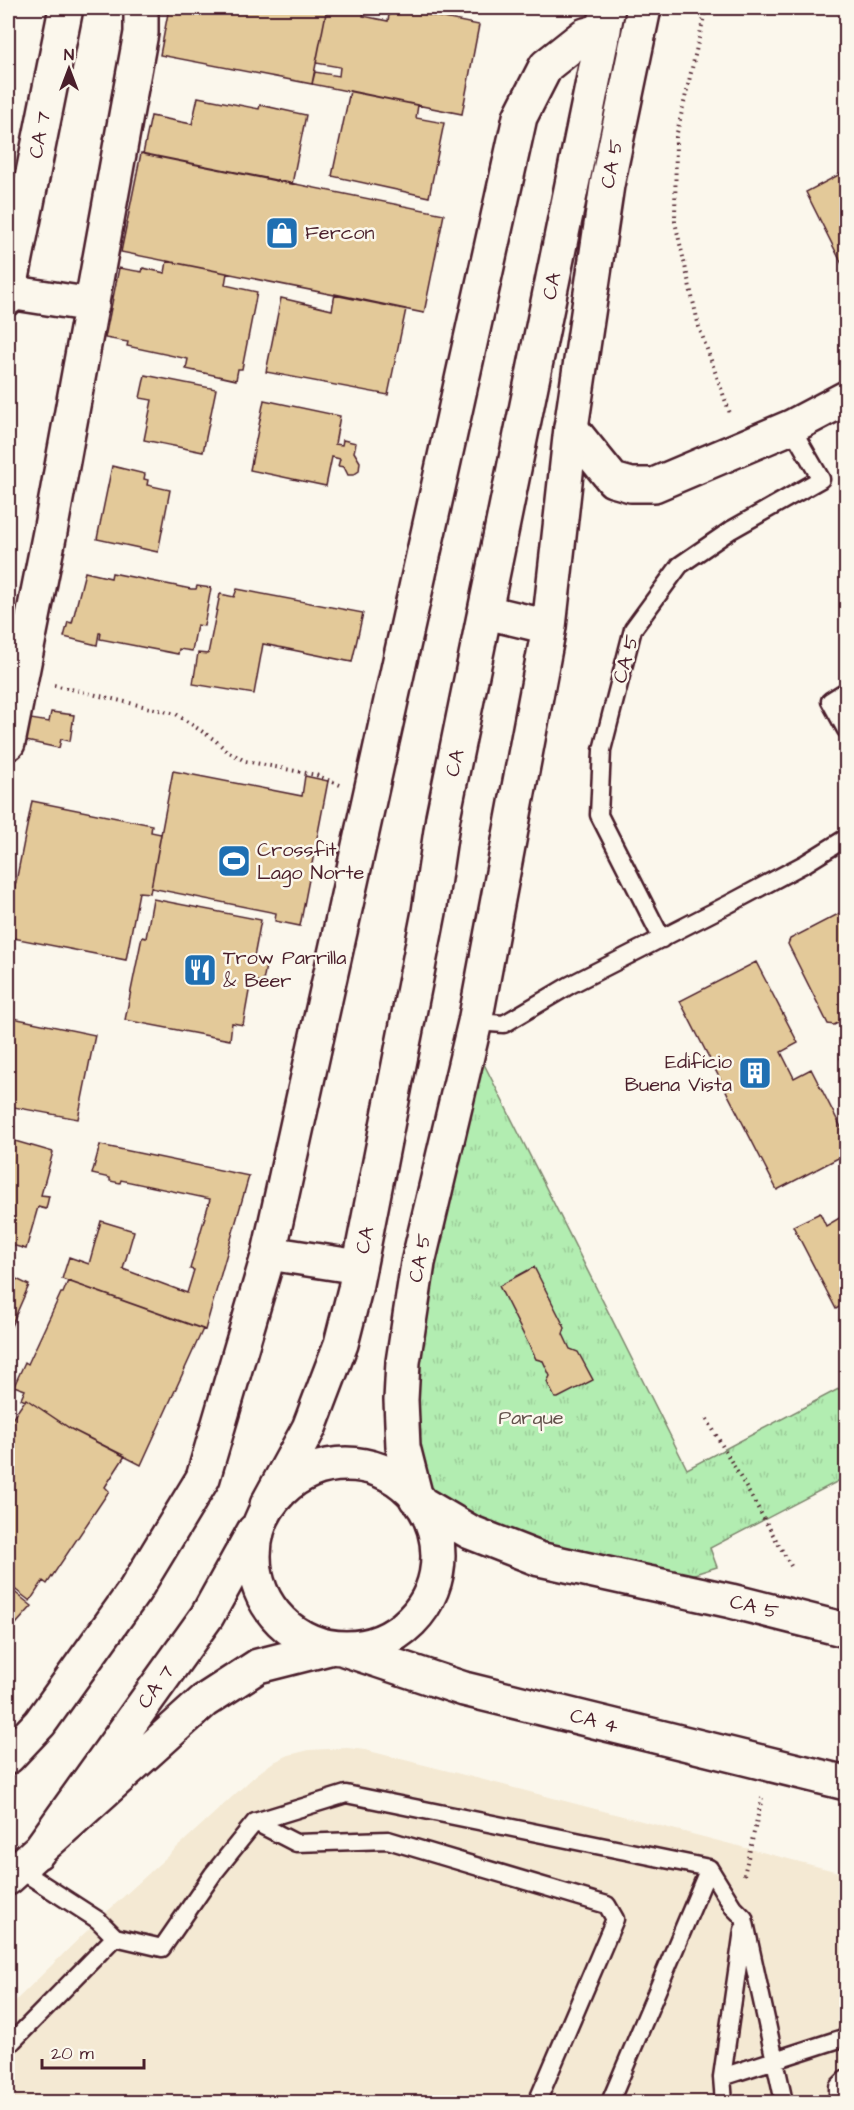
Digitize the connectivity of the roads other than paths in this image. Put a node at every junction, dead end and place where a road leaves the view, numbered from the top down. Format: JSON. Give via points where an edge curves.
{"nodes":[{"id":1,"x":66,"y":8,"type":"edge"},
{"id":2,"x":141,"y":8,"type":"edge"},
{"id":3,"x":644,"y":8,"type":"edge"},
{"id":4,"x":606,"y":19,"type":"edge"},
{"id":5,"x":8,"y":295,"type":"edge"},
{"id":6,"x":92,"y":305,"type":"junction"},
{"id":7,"x":846,"y":398,"type":"edge"},
{"id":8,"x":791,"y":427,"type":"junction"},
{"id":9,"x":572,"y":428,"type":"junction"},
{"id":10,"x":486,"y":612,"type":"junction"},
{"id":11,"x":549,"y":627,"type":"junction"},
{"id":12,"x":846,"y":691,"type":"edge"},
{"id":13,"x":846,"y":730,"type":"edge"},
{"id":14,"x":8,"y":743,"type":"edge"},
{"id":15,"x":846,"y":838,"type":"edge"},
{"id":16,"x":662,"y":939,"type":"junction"},
{"id":17,"x":475,"y":1022,"type":"junction"},
{"id":18,"x":269,"y":1253,"type":"junction"},
{"id":19,"x":359,"y":1267,"type":"junction"},
{"id":20,"x":420,"y":1501,"type":"junction"},
{"id":21,"x":265,"y":1511,"type":"junction"},
{"id":22,"x":846,"y":1630,"type":"edge"},
{"id":23,"x":336,"y":1648,"type":"junction"},
{"id":24,"x":8,"y":1757,"type":"edge"},
{"id":25,"x":846,"y":1783,"type":"edge"},
{"id":26,"x":255,"y":1822,"type":"junction"},
{"id":27,"x":21,"y":1866,"type":"edge"},
{"id":28,"x":709,"y":1868,"type":"junction"},
{"id":29,"x":739,"y":1912,"type":"junction"},
{"id":30,"x":115,"y":1937,"type":"junction"},
{"id":31,"x":846,"y":2037,"type":"edge"},
{"id":32,"x":8,"y":2046,"type":"edge"},
{"id":33,"x":776,"y":2061,"type":"junction"},
{"id":34,"x":722,"y":2077,"type":"junction"},
{"id":35,"x":846,"y":2079,"type":"edge"},
{"id":36,"x":537,"y":2103,"type":"edge"},
{"id":37,"x":610,"y":2103,"type":"edge"},
{"id":38,"x":724,"y":2103,"type":"edge"},
{"id":39,"x":784,"y":2103,"type":"edge"},
{"id":40,"x":838,"y":2103,"type":"edge"}],
"edges":[{"from":1,"to":5,"type":"street","name":"CA 7"},
{"from":2,"to":6,"type":"street","via":[[141,33]]},
{"from":3,"to":9,"type":"street","name":"CA 5","via":[[608,185]]},
{"from":4,"to":10,"type":"street","name":"CA"},
{"from":4,"to":18,"type":"street","via":[[546,66],[520,117]]},
{"from":5,"to":6,"type":"street"},
{"from":6,"to":14,"type":"street"},
{"from":7,"to":8,"type":"street"},
{"from":8,"to":9,"type":"street","via":[[654,485],[613,480]]},
{"from":8,"to":16,"type":"lane","name":"CA 5","via":[[821,479],[731,530],[680,565],[633,629],[602,750],[599,815]]},
{"from":9,"to":11,"type":"street","name":"CA 5"},
{"from":10,"to":11,"type":"street"},
{"from":10,"to":19,"type":"street","name":"CA","via":[[443,818],[429,912]]},
{"from":11,"to":17,"type":"street","name":"CA 5"},
{"from":12,"to":13,"type":"lane","via":[[830,701]]},
{"from":15,"to":16,"type":"lane"},
{"from":16,"to":17,"type":"lane","via":[[570,985],[504,1024]]},
{"from":17,"to":20,"type":"street","name":"CA 5","via":[[418,1263],[403,1362],[403,1448]]},
{"from":18,"to":19,"type":"street"},
{"from":18,"to":24,"type":"street","via":[[203,1478],[135,1590],[40,1723]]},
{"from":19,"to":21,"type":"street","name":"CA","via":[[341,1344],[313,1417]]},
{"from":20,"to":21,"type":"street","via":[[390,1474],[345,1463],[301,1474]]},
{"from":20,"to":22,"type":"street","name":"CA 5","via":[[470,1532],[539,1560]]},
{"from":20,"to":23,"type":"street","via":[[437,1538],[437,1574],[424,1607],[399,1633],[365,1647]]},
{"from":21,"to":23,"type":"street","via":[[252,1548],[260,1593],[288,1629]]},
{"from":21,"to":27,"type":"street","name":"CA 7","via":[[207,1616]]},
{"from":23,"to":25,"type":"street","name":"CA 4","via":[[464,1689]]},
{"from":23,"to":27,"type":"street","name":"CA 7","via":[[258,1666],[204,1701]]},
{"from":26,"to":28,"type":"lane","via":[[346,1794]]},
{"from":26,"to":30,"type":"lane","via":[[162,1948]]},
{"from":26,"to":36,"type":"lane","via":[[296,1843],[388,1840],[607,1905],[615,1919]]},
{"from":27,"to":30,"type":"lane","via":[[98,1920]]},
{"from":28,"to":29,"type":"lane"},
{"from":28,"to":37,"type":"lane"},
{"from":29,"to":33,"type":"lane"},
{"from":29,"to":34,"type":"lane"},
{"from":30,"to":32,"type":"lane"},
{"from":31,"to":33,"type":"lane"},
{"from":33,"to":34,"type":"lane"},
{"from":33,"to":39,"type":"lane"},
{"from":34,"to":38,"type":"lane"},
{"from":35,"to":40,"type":"lane","via":[[838,2087]]}]}
